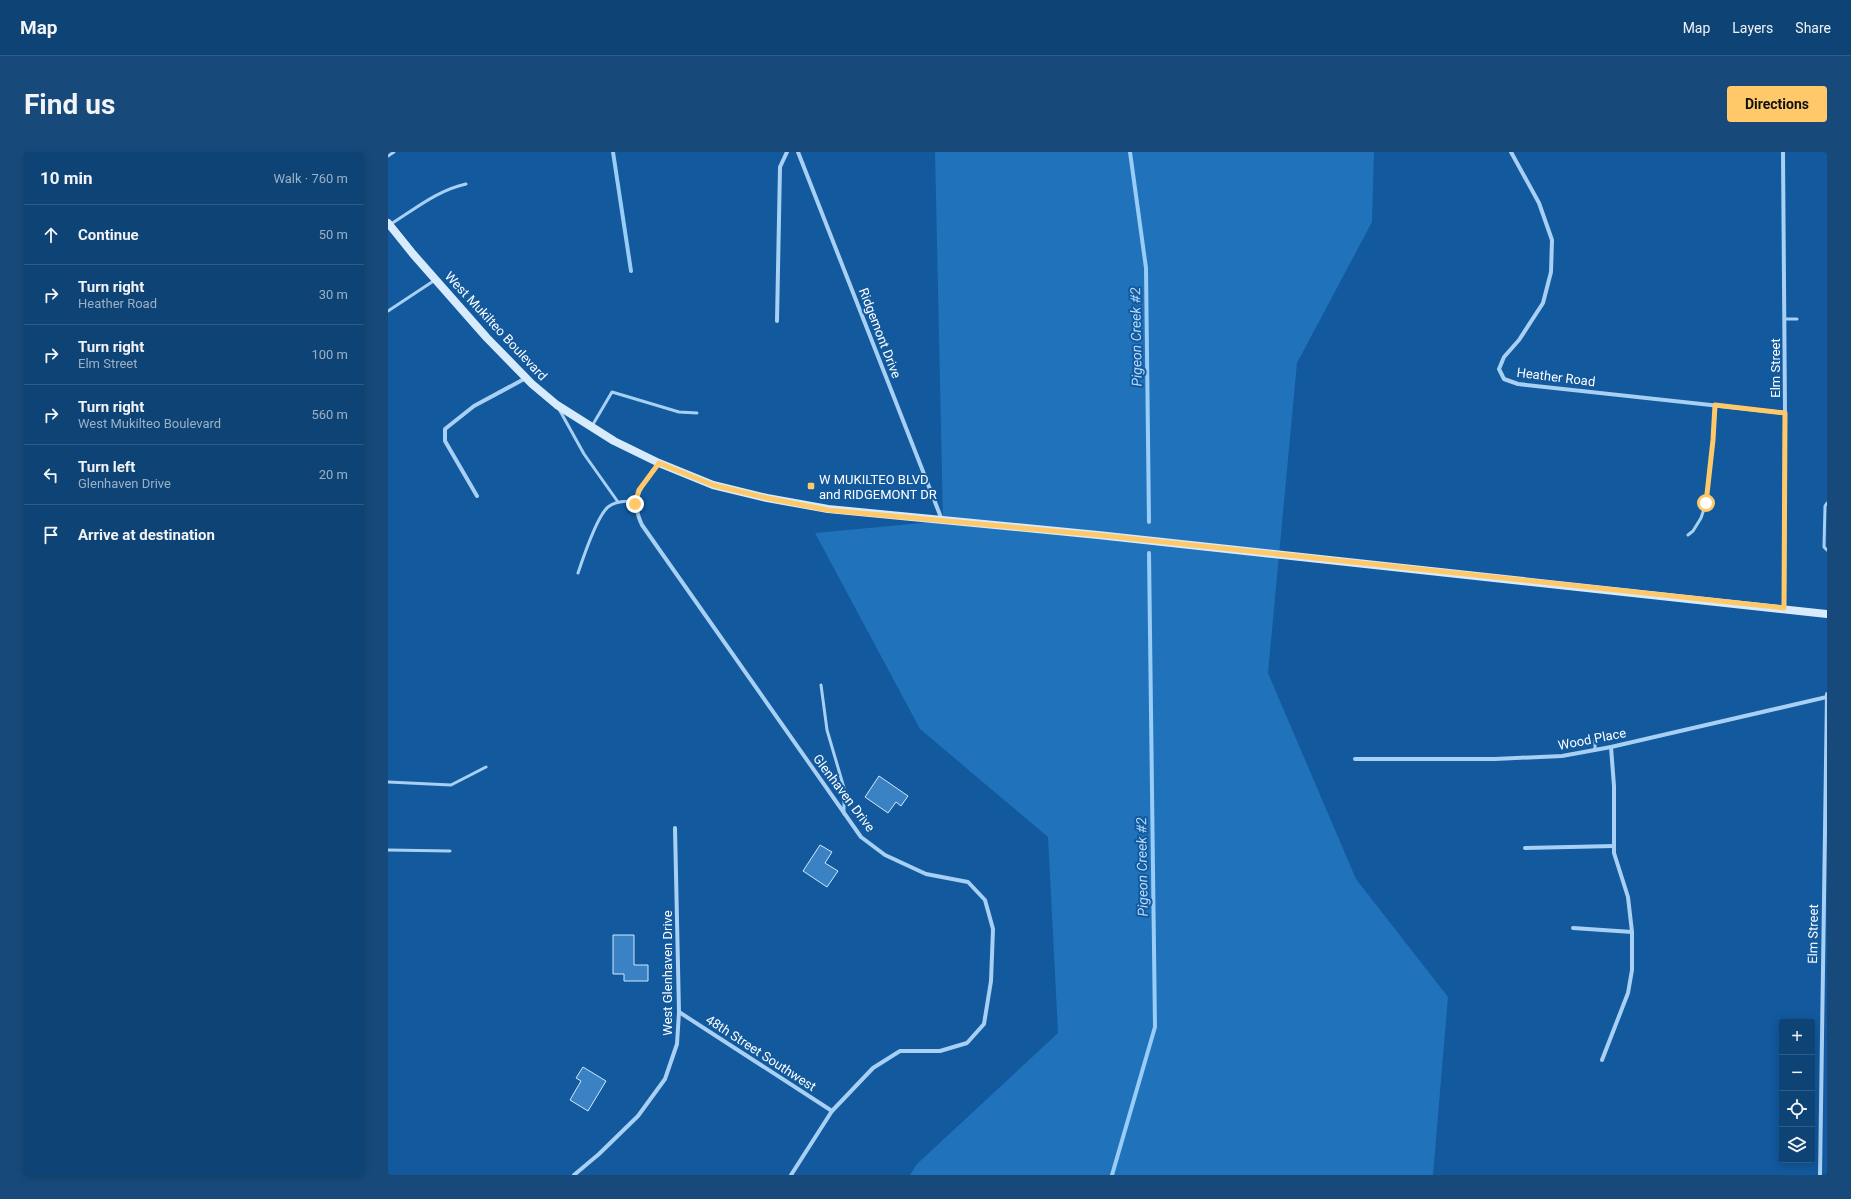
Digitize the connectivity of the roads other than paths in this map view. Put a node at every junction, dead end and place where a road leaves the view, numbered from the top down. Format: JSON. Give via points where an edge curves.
{"nodes":[{"id":1,"x":394,"y":152,"type":"edge"},
{"id":2,"x":787,"y":152,"type":"edge"},
{"id":3,"x":798,"y":152,"type":"edge"},
{"id":4,"x":1511,"y":152,"type":"edge"},
{"id":5,"x":1783,"y":152,"type":"edge"},
{"id":6,"x":388,"y":156,"type":"edge"},
{"id":7,"x":466,"y":184,"type":"dead end"},
{"id":8,"x":389,"y":224,"type":"edge"},
{"id":9,"x":436,"y":280,"type":"junction"},
{"id":10,"x":388,"y":310,"type":"edge"},
{"id":11,"x":1785,"y":319,"type":"junction"},
{"id":12,"x":1797,"y":319,"type":"dead end"},
{"id":13,"x":778,"y":321,"type":"dead end"},
{"id":14,"x":527,"y":378,"type":"junction"},
{"id":15,"x":557,"y":405,"type":"junction"},
{"id":16,"x":1715,"y":405,"type":"junction"},
{"id":17,"x":697,"y":413,"type":"dead end"},
{"id":18,"x":1785,"y":413,"type":"junction"},
{"id":19,"x":591,"y":427,"type":"junction"},
{"id":20,"x":659,"y":463,"type":"junction"},
{"id":21,"x":477,"y":496,"type":"dead end"},
{"id":22,"x":635,"y":501,"type":"junction"},
{"id":23,"x":618,"y":502,"type":"junction"},
{"id":24,"x":1827,"y":503,"type":"edge"},
{"id":25,"x":943,"y":521,"type":"junction"},
{"id":26,"x":1688,"y":535,"type":"dead end"},
{"id":27,"x":1827,"y":550,"type":"edge"},
{"id":28,"x":578,"y":573,"type":"dead end"},
{"id":29,"x":1784,"y":608,"type":"junction"},
{"id":30,"x":1827,"y":614,"type":"edge"},
{"id":31,"x":821,"y":685,"type":"dead end"},
{"id":32,"x":1827,"y":696,"type":"edge"},
{"id":33,"x":1595,"y":735,"type":"dead end"},
{"id":34,"x":1611,"y":747,"type":"junction"},
{"id":35,"x":1595,"y":750,"type":"junction"},
{"id":36,"x":1355,"y":759,"type":"dead end"},
{"id":37,"x":486,"y":767,"type":"dead end"},
{"id":38,"x":388,"y":782,"type":"edge"},
{"id":39,"x":844,"y":814,"type":"junction"},
{"id":40,"x":675,"y":828,"type":"dead end"},
{"id":41,"x":1614,"y":846,"type":"junction"},
{"id":42,"x":1525,"y":848,"type":"dead end"},
{"id":43,"x":388,"y":850,"type":"edge"},
{"id":44,"x":450,"y":851,"type":"dead end"},
{"id":45,"x":1573,"y":928,"type":"dead end"},
{"id":46,"x":1632,"y":932,"type":"junction"},
{"id":47,"x":679,"y":1012,"type":"junction"},
{"id":48,"x":1602,"y":1060,"type":"dead end"},
{"id":49,"x":832,"y":1110,"type":"junction"},
{"id":50,"x":574,"y":1175,"type":"edge"},
{"id":51,"x":791,"y":1175,"type":"edge"},
{"id":52,"x":1820,"y":1175,"type":"edge"}],
"edges":[{"from":1,"to":6,"type":"lane"},
{"from":2,"to":13,"type":"street","via":[[780,167]]},
{"from":3,"to":25,"type":"street","name":"Ridgemont Drive"},
{"from":4,"to":16,"type":"street","name":"Heather Road","via":[[1540,203],[1552,240],[1552,248],[1551,272],[1543,303],[1519,340],[1504,357],[1499,369],[1504,379],[1518,384]]},
{"from":5,"to":11,"type":"street","name":"Elm Street"},
{"from":7,"to":8,"type":"lane","via":[[436,195]]},
{"from":8,"to":9,"type":"main road","name":"West Mukilteo Boulevard"},
{"from":9,"to":10,"type":"lane"},
{"from":9,"to":14,"type":"main road","name":"West Mukilteo Boulevard","via":[[487,338]]},
{"from":11,"to":12,"type":"lane"},
{"from":11,"to":18,"type":"street","name":"Elm Street"},
{"from":14,"to":15,"type":"main road","name":"West Mukilteo Boulevard"},
{"from":14,"to":21,"type":"street","via":[[474,406],[445,429],[445,441]]},
{"from":15,"to":19,"type":"main road","name":"West Mukilteo Boulevard"},
{"from":15,"to":23,"type":"lane","via":[[584,454]]},
{"from":16,"to":18,"type":"street","name":"Heather Road"},
{"from":16,"to":26,"type":"lane","via":[[1706,503],[1701,518]]},
{"from":17,"to":19,"type":"lane","via":[[679,412],[612,392]]},
{"from":18,"to":29,"type":"street","name":"Elm Street"},
{"from":19,"to":20,"type":"main road","name":"West Mukilteo Boulevard"},
{"from":20,"to":22,"type":"street","via":[[639,490]]},
{"from":20,"to":25,"type":"main road","name":"West Mukilteo Boulevard","via":[[713,485],[767,498],[828,510]]},
{"from":22,"to":23,"type":"lane"},
{"from":22,"to":39,"type":"street","name":"Glenhaven Drive","via":[[642,525]]},
{"from":23,"to":28,"type":"lane","via":[[608,507],[600,517]]},
{"from":24,"to":27,"type":"lane","via":[[1824,506],[1824,547]]},
{"from":25,"to":29,"type":"main road","name":"West Mukilteo Boulevard","via":[[1098,535]]},
{"from":29,"to":30,"type":"main road","name":"West Mukilteo Boulevard"},
{"from":31,"to":39,"type":"lane","via":[[827,730],[844,788]]},
{"from":32,"to":34,"type":"street","name":"Wood Place"},
{"from":32,"to":52,"type":"street","name":"Elm Street"},
{"from":33,"to":35,"type":"lane"},
{"from":34,"to":35,"type":"street","name":"Wood Place"},
{"from":34,"to":41,"type":"street"},
{"from":35,"to":36,"type":"street","name":"Wood Place","via":[[1562,756],[1495,759]]},
{"from":37,"to":38,"type":"lane","via":[[451,785]]},
{"from":39,"to":49,"type":"street","name":"Glenhaven Drive","via":[[861,837],[886,855],[926,874],[968,882],[985,900],[994,929],[991,981],[984,1024],[967,1044],[940,1051],[900,1051],[873,1068]]},
{"from":40,"to":47,"type":"street","name":"West Glenhaven Drive"},
{"from":41,"to":42,"type":"street"},
{"from":41,"to":46,"type":"street","via":[[1628,897]]},
{"from":43,"to":44,"type":"lane"},
{"from":45,"to":46,"type":"street"},
{"from":46,"to":48,"type":"street","via":[[1632,970],[1628,993]]},
{"from":47,"to":49,"type":"street","name":"48th Street Southwest"},
{"from":47,"to":50,"type":"street","name":"West Glenhaven Drive","via":[[677,1044],[665,1079],[638,1116]]},
{"from":49,"to":51,"type":"street","name":"Glenhaven Drive"}]}
